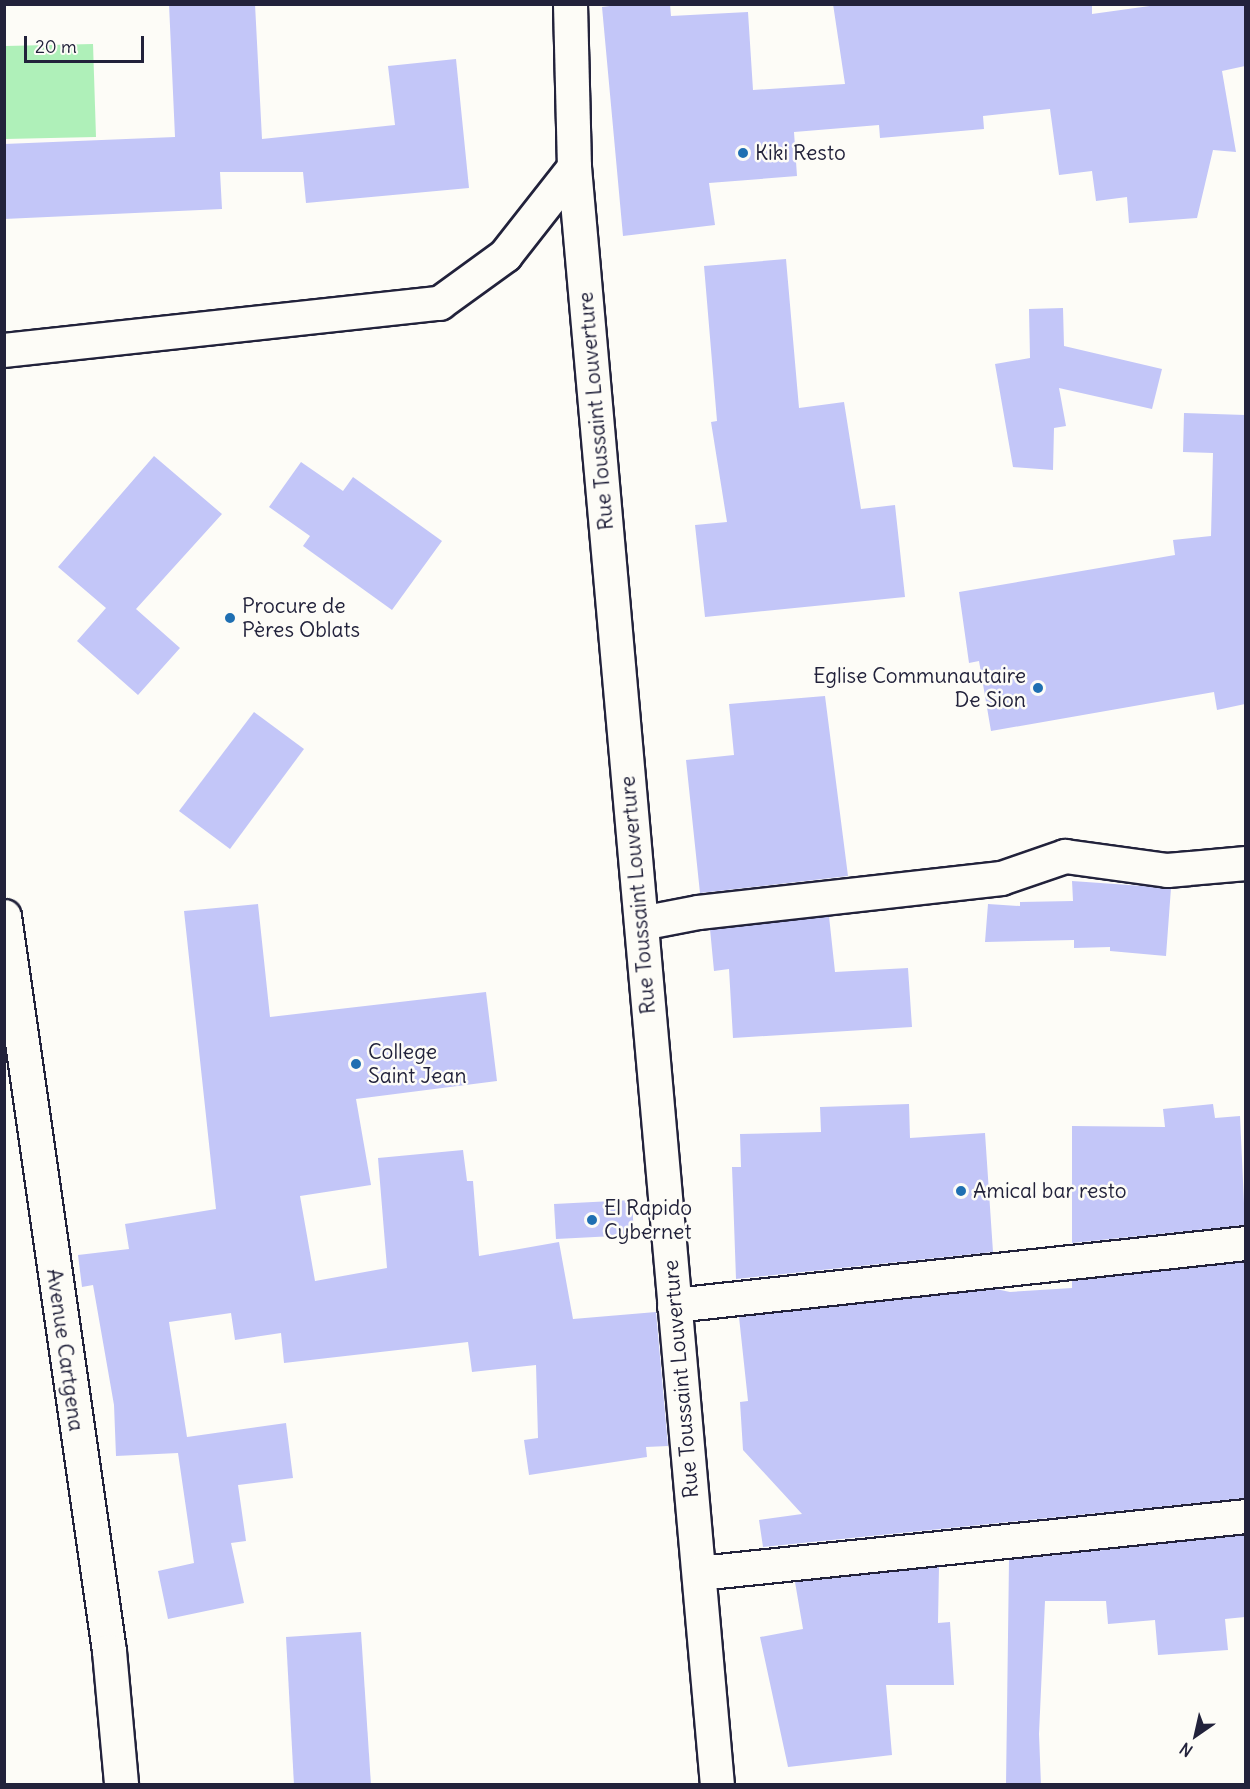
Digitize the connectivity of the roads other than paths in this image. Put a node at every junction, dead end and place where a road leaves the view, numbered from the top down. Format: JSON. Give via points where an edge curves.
{"nodes":[{"id":1,"x":570,"y":4,"type":"edge"},
{"id":2,"x":574,"y":166,"type":"junction"},
{"id":3,"x":4,"y":350,"type":"edge"},
{"id":4,"x":1245,"y":863,"type":"edge"},
{"id":5,"x":4,"y":916,"type":"edge"},
{"id":6,"x":641,"y":923,"type":"junction"},
{"id":7,"x":1245,"y":1243,"type":"edge"},
{"id":8,"x":674,"y":1305,"type":"junction"},
{"id":9,"x":1245,"y":1516,"type":"edge"},
{"id":10,"x":699,"y":1573,"type":"junction"},
{"id":11,"x":121,"y":1785,"type":"edge"},
{"id":12,"x":717,"y":1785,"type":"edge"}],
"edges":[{"from":1,"to":2,"type":"street","name":"Rue Toussaint Louverture"},
{"from":2,"to":3,"type":"street","via":[[506,255],[439,303]]},
{"from":2,"to":6,"type":"street","name":"Rue Toussaint Louverture"},
{"from":4,"to":6,"type":"street","via":[[1167,870],[1065,856],[1001,878],[698,912]]},
{"from":5,"to":11,"type":"street","name":"Avenue Cartgena","via":[[109,1651]]},
{"from":6,"to":8,"type":"street","name":"Rue Toussaint Louverture"},
{"from":7,"to":8,"type":"street"},
{"from":8,"to":10,"type":"street","name":"Rue Toussaint Louverture"},
{"from":9,"to":10,"type":"street"},
{"from":10,"to":12,"type":"street","name":"Rue Toussaint Louverture"}]}
